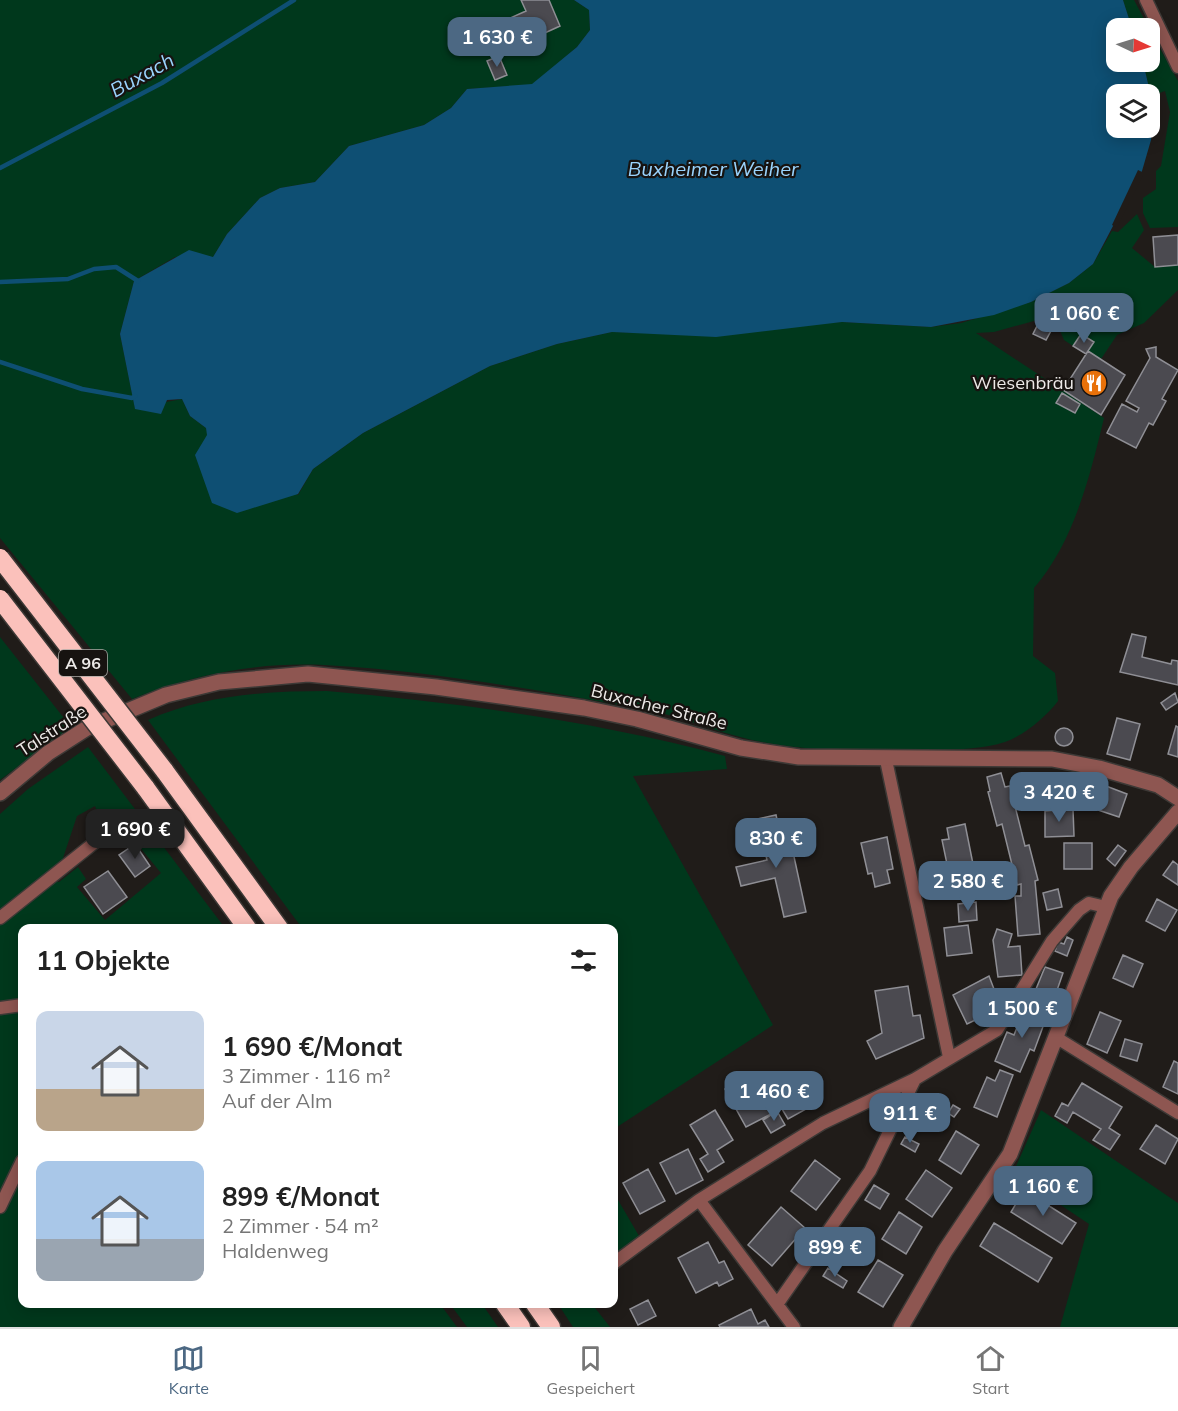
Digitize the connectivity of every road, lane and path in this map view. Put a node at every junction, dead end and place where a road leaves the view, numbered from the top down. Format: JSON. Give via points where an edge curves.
{"nodes":[{"id":1,"x":1146,"y":0,"type":"edge"},
{"id":2,"x":1178,"y":67,"type":"edge"},
{"id":3,"x":0,"y":558,"type":"edge"},
{"id":4,"x":0,"y":599,"type":"edge"},
{"id":5,"x":130,"y":710,"type":"joint"},
{"id":6,"x":886,"y":760,"type":"junction"},
{"id":7,"x":0,"y":793,"type":"edge"},
{"id":8,"x":1178,"y":798,"type":"edge"},
{"id":9,"x":1178,"y":812,"type":"edge"},
{"id":10,"x":99,"y":839,"type":"dead end"},
{"id":11,"x":1106,"y":907,"type":"junction"},
{"id":12,"x":0,"y":918,"type":"edge"},
{"id":13,"x":244,"y":924,"type":"edge"},
{"id":14,"x":276,"y":924,"type":"edge"},
{"id":15,"x":18,"y":1006,"type":"edge"},
{"id":16,"x":0,"y":1008,"type":"edge"},
{"id":17,"x":1057,"y":1038,"type":"junction"},
{"id":18,"x":948,"y":1058,"type":"junction"},
{"id":19,"x":915,"y":1078,"type":"junction"},
{"id":20,"x":1178,"y":1113,"type":"edge"},
{"id":21,"x":18,"y":1169,"type":"edge"},
{"id":22,"x":699,"y":1200,"type":"junction"},
{"id":23,"x":0,"y":1207,"type":"edge"},
{"id":24,"x":618,"y":1260,"type":"edge"},
{"id":25,"x":778,"y":1303,"type":"junction"},
{"id":26,"x":509,"y":1308,"type":"edge"},
{"id":27,"x":538,"y":1308,"type":"edge"},
{"id":28,"x":521,"y":1327,"type":"edge"},
{"id":29,"x":551,"y":1327,"type":"edge"},
{"id":30,"x":794,"y":1327,"type":"edge"},
{"id":31,"x":901,"y":1327,"type":"edge"}],
"edges":[{"from":1,"to":2,"type":"street"},
{"from":3,"to":14,"type":"highway","number":"A 96","bridge":true,"via":[[164,770]]},
{"from":4,"to":13,"type":"highway","number":"A 96","bridge":true},
{"from":5,"to":6,"type":"street","name":"Buxacher Straße","via":[[219,682],[290,675],[332,676],[584,708],[772,753]]},
{"from":5,"to":7,"type":"street","name":"Talstraße","via":[[87,728],[48,753]]},
{"from":6,"to":8,"type":"street","name":"Buxacher Straße","via":[[1052,759],[1158,785]]},
{"from":6,"to":18,"type":"street"},
{"from":9,"to":11,"type":"street","via":[[1131,867]]},
{"from":10,"to":12,"type":"street"},
{"from":11,"to":17,"type":"street"},
{"from":11,"to":18,"type":"street","via":[[1089,903],[1079,910],[1041,957],[1001,1026]]},
{"from":15,"to":16,"type":"street"},
{"from":17,"to":20,"type":"street"},
{"from":17,"to":31,"type":"street","via":[[1004,1165],[945,1251]]},
{"from":18,"to":19,"type":"street"},
{"from":19,"to":22,"type":"street","via":[[823,1123]]},
{"from":19,"to":25,"type":"street","via":[[870,1171]]},
{"from":21,"to":23,"type":"street"},
{"from":22,"to":24,"type":"street"},
{"from":22,"to":25,"type":"street"},
{"from":25,"to":30,"type":"street"},
{"from":26,"to":28,"type":"highway"},
{"from":27,"to":29,"type":"highway"}]}
